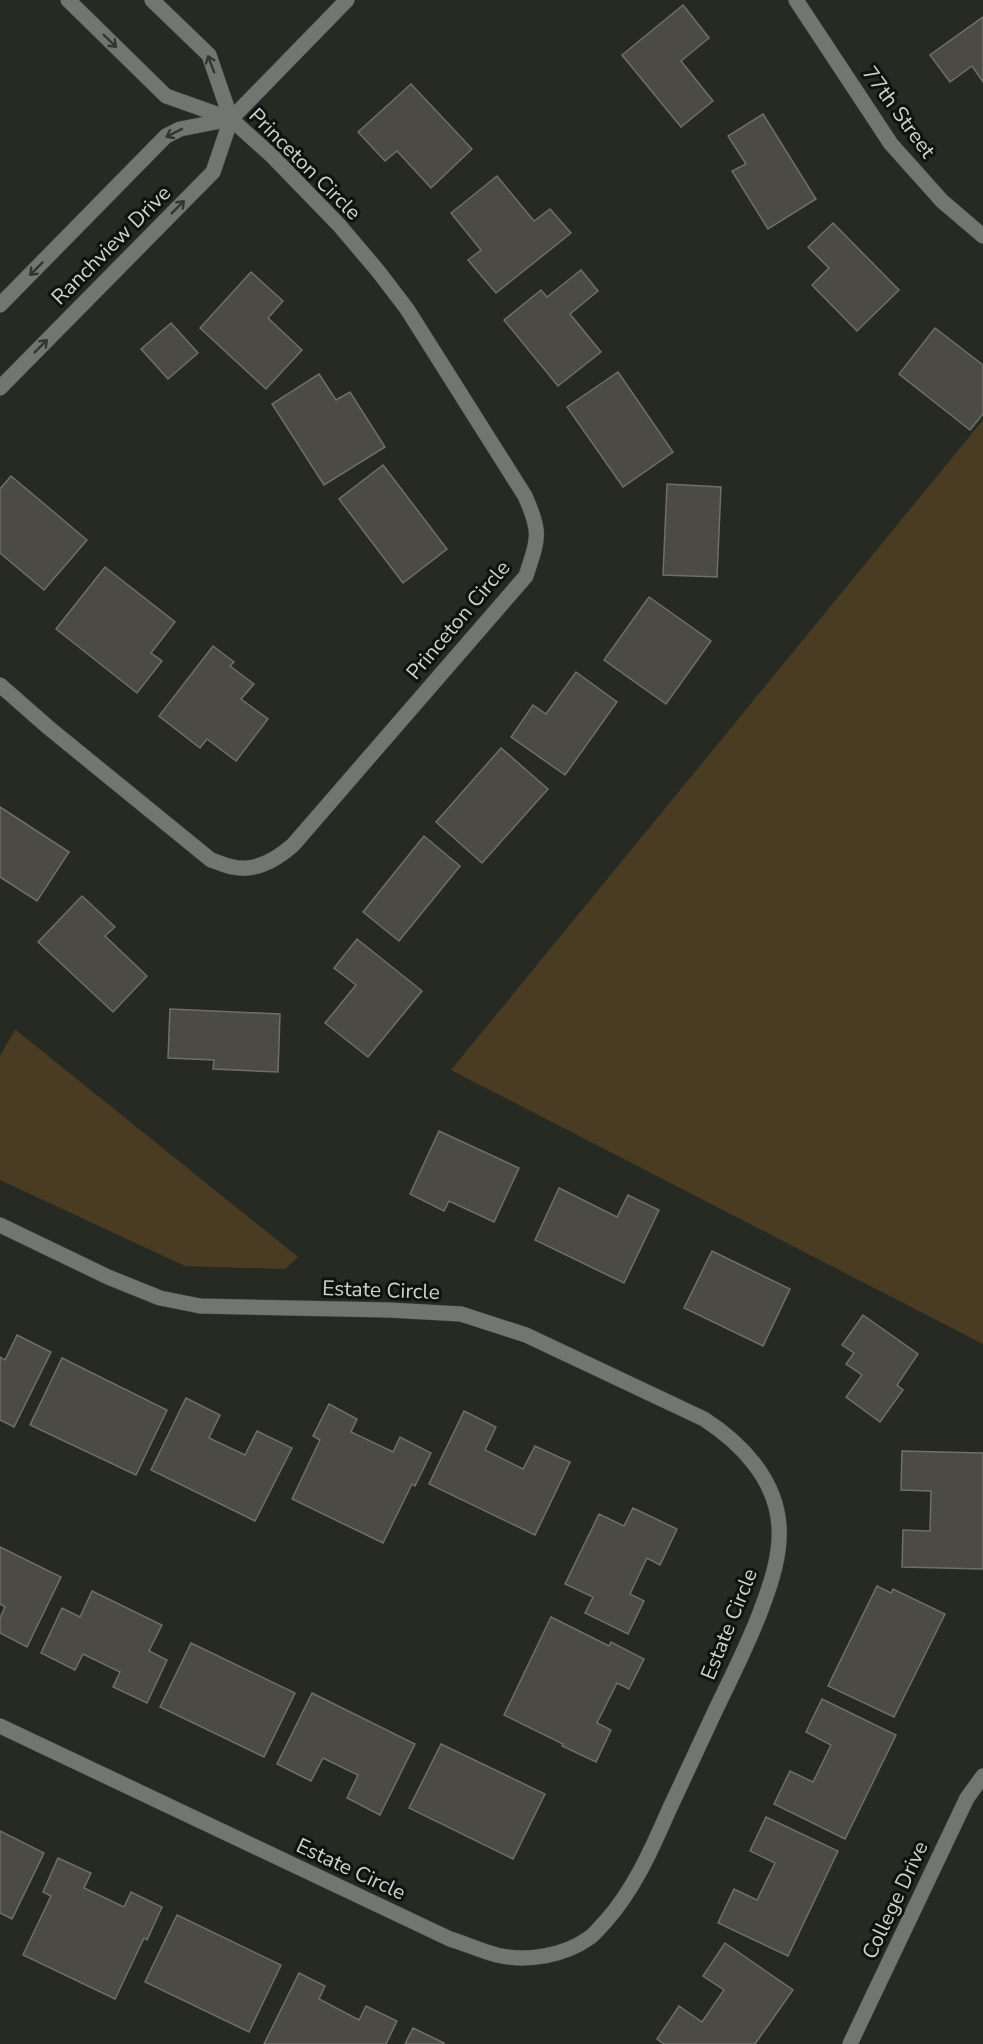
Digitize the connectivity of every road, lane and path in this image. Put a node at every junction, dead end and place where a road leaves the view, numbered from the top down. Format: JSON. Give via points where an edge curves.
{"nodes":[{"id":1,"x":68,"y":0,"type":"edge"},
{"id":2,"x":152,"y":0,"type":"edge"},
{"id":3,"x":347,"y":0,"type":"edge"},
{"id":4,"x":796,"y":0,"type":"edge"},
{"id":5,"x":231,"y":119,"type":"junction"},
{"id":6,"x":983,"y":236,"type":"edge"},
{"id":7,"x":0,"y":305,"type":"edge"},
{"id":8,"x":0,"y":387,"type":"edge"},
{"id":9,"x":0,"y":685,"type":"edge"},
{"id":10,"x":0,"y":1226,"type":"edge"},
{"id":11,"x":0,"y":1726,"type":"edge"},
{"id":12,"x":983,"y":1776,"type":"edge"},
{"id":13,"x":850,"y":2044,"type":"edge"}],
"edges":[{"from":1,"to":5,"type":"street","one_way":true,"via":[[166,96]]},
{"from":5,"to":2,"type":"street","one_way":true,"via":[[209,56]]},
{"from":3,"to":5,"type":"street","name":"Ranchview Drive"},
{"from":4,"to":6,"type":"street","name":"77th Street","via":[[891,144],[942,201]]},
{"from":5,"to":7,"type":"street","name":"Ranchview Drive","one_way":true,"via":[[180,129],[166,136]]},
{"from":8,"to":5,"type":"street","name":"Ranchview Drive","one_way":true,"via":[[213,172]]},
{"from":5,"to":9,"type":"street","name":"Princeton Circle","via":[[339,225],[407,309],[525,496],[536,520],[538,541],[526,576],[293,845],[280,856],[252,868],[234,868],[211,860]]},
{"from":10,"to":11,"type":"street","name":"Estate Circle","via":[[160,1298],[200,1306],[461,1314],[525,1335],[724,1432],[755,1464],[771,1492],[779,1541],[761,1611],[650,1853],[612,1914],[590,1938],[563,1952],[532,1957],[499,1955],[450,1939]]},
{"from":12,"to":13,"type":"street","name":"College Drive","via":[[967,1798]]}]}
